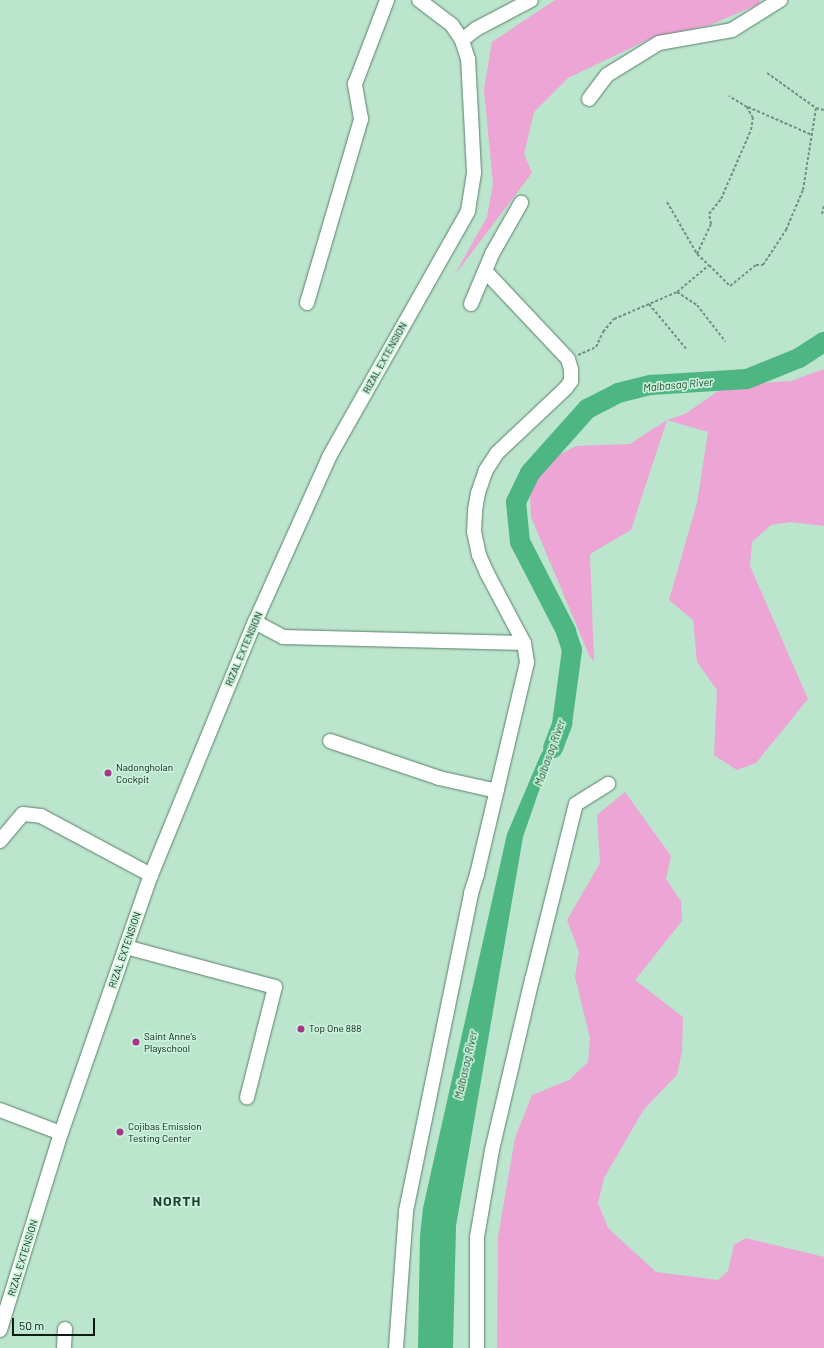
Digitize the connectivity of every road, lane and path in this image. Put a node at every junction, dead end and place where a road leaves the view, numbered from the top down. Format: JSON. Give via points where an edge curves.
{"nodes":[{"id":1,"x":387,"y":0,"type":"edge"},
{"id":2,"x":419,"y":0,"type":"edge"},
{"id":3,"x":532,"y":0,"type":"edge"},
{"id":4,"x":780,"y":0,"type":"edge"},
{"id":5,"x":462,"y":40,"type":"junction"},
{"id":6,"x":767,"y":73,"type":"dead end"},
{"id":7,"x":729,"y":96,"type":"dead end"},
{"id":8,"x":589,"y":99,"type":"dead end"},
{"id":9,"x":747,"y":107,"type":"junction"},
{"id":10,"x":816,"y":108,"type":"junction"},
{"id":11,"x":824,"y":110,"type":"edge"},
{"id":12,"x":812,"y":135,"type":"junction"},
{"id":13,"x":667,"y":202,"type":"dead end"},
{"id":14,"x":521,"y":203,"type":"dead end"},
{"id":15,"x":824,"y":205,"type":"edge"},
{"id":16,"x":822,"y":214,"type":"dead end"},
{"id":17,"x":697,"y":254,"type":"junction"},
{"id":18,"x":709,"y":265,"type":"junction"},
{"id":19,"x":486,"y":272,"type":"junction"},
{"id":20,"x":678,"y":292,"type":"junction"},
{"id":21,"x":307,"y":303,"type":"dead end"},
{"id":22,"x":471,"y":304,"type":"dead end"},
{"id":23,"x":650,"y":304,"type":"junction"},
{"id":24,"x":725,"y":341,"type":"dead end"},
{"id":25,"x":687,"y":350,"type":"dead end"},
{"id":26,"x":568,"y":359,"type":"junction"},
{"id":27,"x":254,"y":622,"type":"junction"},
{"id":28,"x":524,"y":643,"type":"junction"},
{"id":29,"x":330,"y":741,"type":"dead end"},
{"id":30,"x":608,"y":784,"type":"dead end"},
{"id":31,"x":497,"y":791,"type":"junction"},
{"id":32,"x":0,"y":841,"type":"edge"},
{"id":33,"x":151,"y":875,"type":"junction"},
{"id":34,"x":126,"y":947,"type":"junction"},
{"id":35,"x":247,"y":1098,"type":"dead end"},
{"id":36,"x":0,"y":1110,"type":"edge"},
{"id":37,"x":61,"y":1133,"type":"junction"},
{"id":38,"x":6,"y":1296,"type":"edge"},
{"id":39,"x":65,"y":1329,"type":"dead end"},
{"id":40,"x":0,"y":1330,"type":"edge"},
{"id":41,"x":64,"y":1348,"type":"edge"},
{"id":42,"x":396,"y":1348,"type":"edge"},
{"id":43,"x":477,"y":1348,"type":"edge"}],
"edges":[{"from":1,"to":21,"type":"street","via":[[356,84],[361,119]]},
{"from":2,"to":5,"type":"street","name":"RIZAL EXTENSION","via":[[452,25]]},
{"from":3,"to":5,"type":"street","via":[[476,29]]},
{"from":4,"to":8,"type":"street","via":[[732,30],[659,43],[607,75]]},
{"from":5,"to":27,"type":"street","name":"RIZAL EXTENSION","via":[[468,59],[474,172],[468,211],[329,457]]},
{"from":6,"to":10,"type":"path"},
{"from":7,"to":9,"type":"path"},
{"from":9,"to":12,"type":"path"},
{"from":9,"to":17,"type":"path","via":[[753,118],[751,130],[721,199],[709,214],[711,224]]},
{"from":10,"to":11,"type":"path"},
{"from":10,"to":12,"type":"path"},
{"from":12,"to":18,"type":"path","via":[[803,190],[786,230],[763,265],[756,265],[730,286]]},
{"from":13,"to":17,"type":"path"},
{"from":14,"to":19,"type":"street","via":[[492,254]]},
{"from":15,"to":16,"type":"path"},
{"from":17,"to":18,"type":"path"},
{"from":18,"to":20,"type":"path"},
{"from":19,"to":22,"type":"street"},
{"from":19,"to":26,"type":"street"},
{"from":20,"to":23,"type":"path"},
{"from":20,"to":24,"type":"path","via":[[697,305]]},
{"from":23,"to":25,"type":"path"},
{"from":23,"to":26,"type":"path","via":[[614,319],[596,347]]},
{"from":26,"to":28,"type":"street","via":[[571,381],[497,453],[486,470],[475,510],[474,532],[479,555]]},
{"from":27,"to":28,"type":"street","via":[[282,637]]},
{"from":27,"to":33,"type":"street","name":"RIZAL EXTENSION"},
{"from":28,"to":31,"type":"street","via":[[527,662]]},
{"from":29,"to":31,"type":"street","via":[[440,778]]},
{"from":30,"to":43,"type":"street","via":[[576,804],[494,1143],[477,1237]]},
{"from":31,"to":42,"type":"street","via":[[471,892],[406,1211]]},
{"from":32,"to":33,"type":"street","via":[[23,814],[41,816]]},
{"from":33,"to":34,"type":"street","name":"RIZAL EXTENSION"},
{"from":34,"to":35,"type":"street","via":[[275,987]]},
{"from":34,"to":37,"type":"street","name":"RIZAL EXTENSION"},
{"from":36,"to":37,"type":"street"},
{"from":37,"to":38,"type":"street","name":"RIZAL EXTENSION"},
{"from":38,"to":40,"type":"street","name":"RIZAL EXTENSION"},
{"from":39,"to":41,"type":"street"}]}
